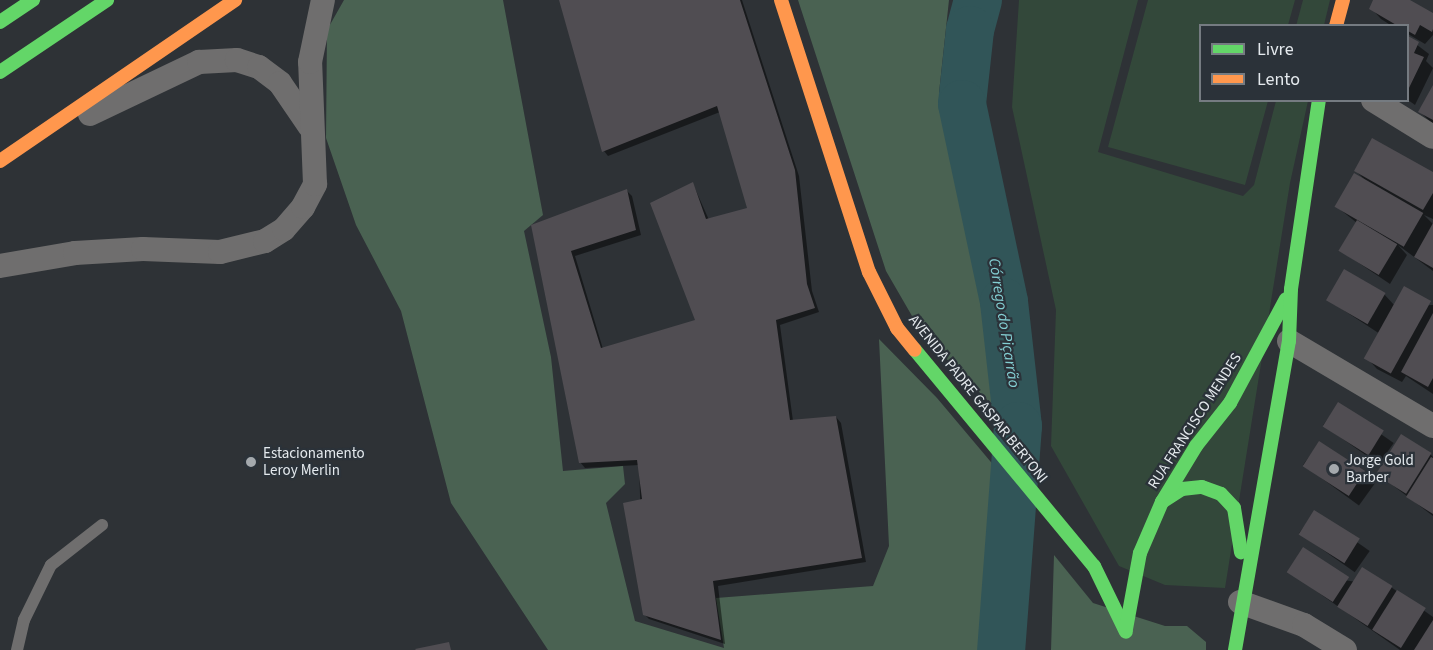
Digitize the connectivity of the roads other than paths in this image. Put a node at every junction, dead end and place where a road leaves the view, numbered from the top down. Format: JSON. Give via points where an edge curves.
{"nodes":[{"id":1,"x":33,"y":0,"type":"edge"},
{"id":2,"x":107,"y":0,"type":"edge"},
{"id":3,"x":235,"y":0,"type":"edge"},
{"id":4,"x":323,"y":0,"type":"edge"},
{"id":5,"x":781,"y":0,"type":"edge"},
{"id":6,"x":1343,"y":0,"type":"edge"},
{"id":7,"x":0,"y":22,"type":"edge"},
{"id":8,"x":1337,"y":24,"type":"edge"},
{"id":9,"x":0,"y":72,"type":"edge"},
{"id":10,"x":1319,"y":102,"type":"edge"},
{"id":11,"x":1376,"y":102,"type":"edge"},
{"id":12,"x":310,"y":128,"type":"junction"},
{"id":13,"x":1433,"y":136,"type":"edge"},
{"id":14,"x":23,"y":147,"type":"junction"},
{"id":15,"x":0,"y":160,"type":"edge"},
{"id":16,"x":0,"y":266,"type":"edge"},
{"id":17,"x":1291,"y":289,"type":"junction"},
{"id":18,"x":1289,"y":341,"type":"junction"},
{"id":19,"x":1433,"y":426,"type":"edge"},
{"id":20,"x":1162,"y":502,"type":"junction"},
{"id":21,"x":102,"y":525,"type":"dead end"},
{"id":22,"x":1140,"y":553,"type":"junction"},
{"id":23,"x":1094,"y":566,"type":"junction"},
{"id":24,"x":1240,"y":602,"type":"junction"},
{"id":25,"x":1126,"y":632,"type":"junction"},
{"id":26,"x":16,"y":650,"type":"edge"},
{"id":27,"x":1126,"y":650,"type":"edge"},
{"id":28,"x":1235,"y":650,"type":"edge"},
{"id":29,"x":1345,"y":650,"type":"edge"}],
"edges":[{"from":1,"to":7,"type":"main road"},
{"from":2,"to":9,"type":"main road"},
{"from":3,"to":14,"type":"main road"},
{"from":4,"to":12,"type":"street","via":[[310,62]]},
{"from":5,"to":23,"type":"main road","name":"AVENIDA PADRE GASPAR BERTONI","via":[[868,272],[897,328]]},
{"from":6,"to":8,"type":"main road"},
{"from":10,"to":17,"type":"main road"},
{"from":11,"to":13,"type":"street"},
{"from":12,"to":14,"type":"street","via":[[285,90],[260,67],[237,60],[218,60],[177,71]]},
{"from":12,"to":16,"type":"street","via":[[315,184],[303,207],[284,229],[265,241],[220,252],[75,253]]},
{"from":14,"to":15,"type":"main road"},
{"from":17,"to":18,"type":"main road"},
{"from":17,"to":20,"type":"main road","name":"RUA FRANCISCO MENDES","via":[[1230,403],[1196,446]]},
{"from":18,"to":19,"type":"street"},
{"from":18,"to":24,"type":"main road"},
{"from":20,"to":22,"type":"main road","name":"RUA FRANCISCO MENDES"},
{"from":20,"to":24,"type":"main road","via":[[1182,489],[1202,487],[1221,494],[1234,508],[1242,541]]},
{"from":21,"to":26,"type":"lane","via":[[51,565],[24,620]]},
{"from":22,"to":23,"type":"main road","via":[[1118,564]]},
{"from":22,"to":25,"type":"main road","name":"RUA FRANCISCO MENDES"},
{"from":23,"to":25,"type":"main road","name":"AVENIDA PADRE GASPAR BERTONI"},
{"from":24,"to":28,"type":"main road"},
{"from":24,"to":29,"type":"street","via":[[1304,625]]},
{"from":25,"to":27,"type":"main road","name":"RUA FRANCISCO MENDES"}]}
